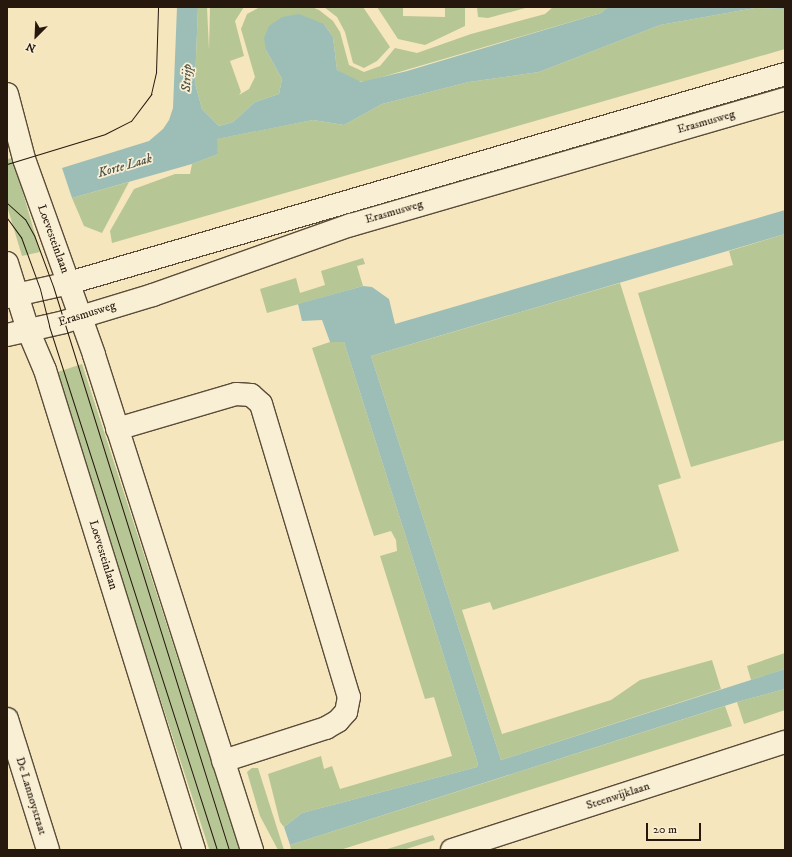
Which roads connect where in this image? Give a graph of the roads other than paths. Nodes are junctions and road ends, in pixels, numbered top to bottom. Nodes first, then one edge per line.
1 (785, 74) edge
2 (7, 94) edge
3 (785, 99) edge
4 (7, 263) edge
5 (69, 283) junction
6 (12, 296) edge
7 (80, 317) junction
8 (28, 330) junction
9 (7, 335) edge
10 (118, 429) junction
11 (7, 719) edge
12 (785, 742) edge
13 (223, 761) junction
14 (459, 849) edge
15 (48, 850) edge
16 (194, 850) edge
17 (252, 850) edge

1 - 5 main road, Erasmusweg
2 - 5 main road, Loevesteinlaan
3 - 7 main road, Erasmusweg
4 - 6 main road, Loevesteinlaan
5 - 6 main road, Erasmusweg
5 - 7 main road, Loevesteinlaan
6 - 8 main road, Loevesteinlaan
7 - 8 main road, Erasmusweg
7 - 10 main road, Loevesteinlaan
8 - 9 main road, Erasmusweg
8 - 16 main road, Loevesteinlaan
10 - 13 main road, Loevesteinlaan
10 - 13 main road
11 - 15 main road, De Lannoystraat
12 - 14 main road, Steenwijklaan
13 - 17 main road, Loevesteinlaan

